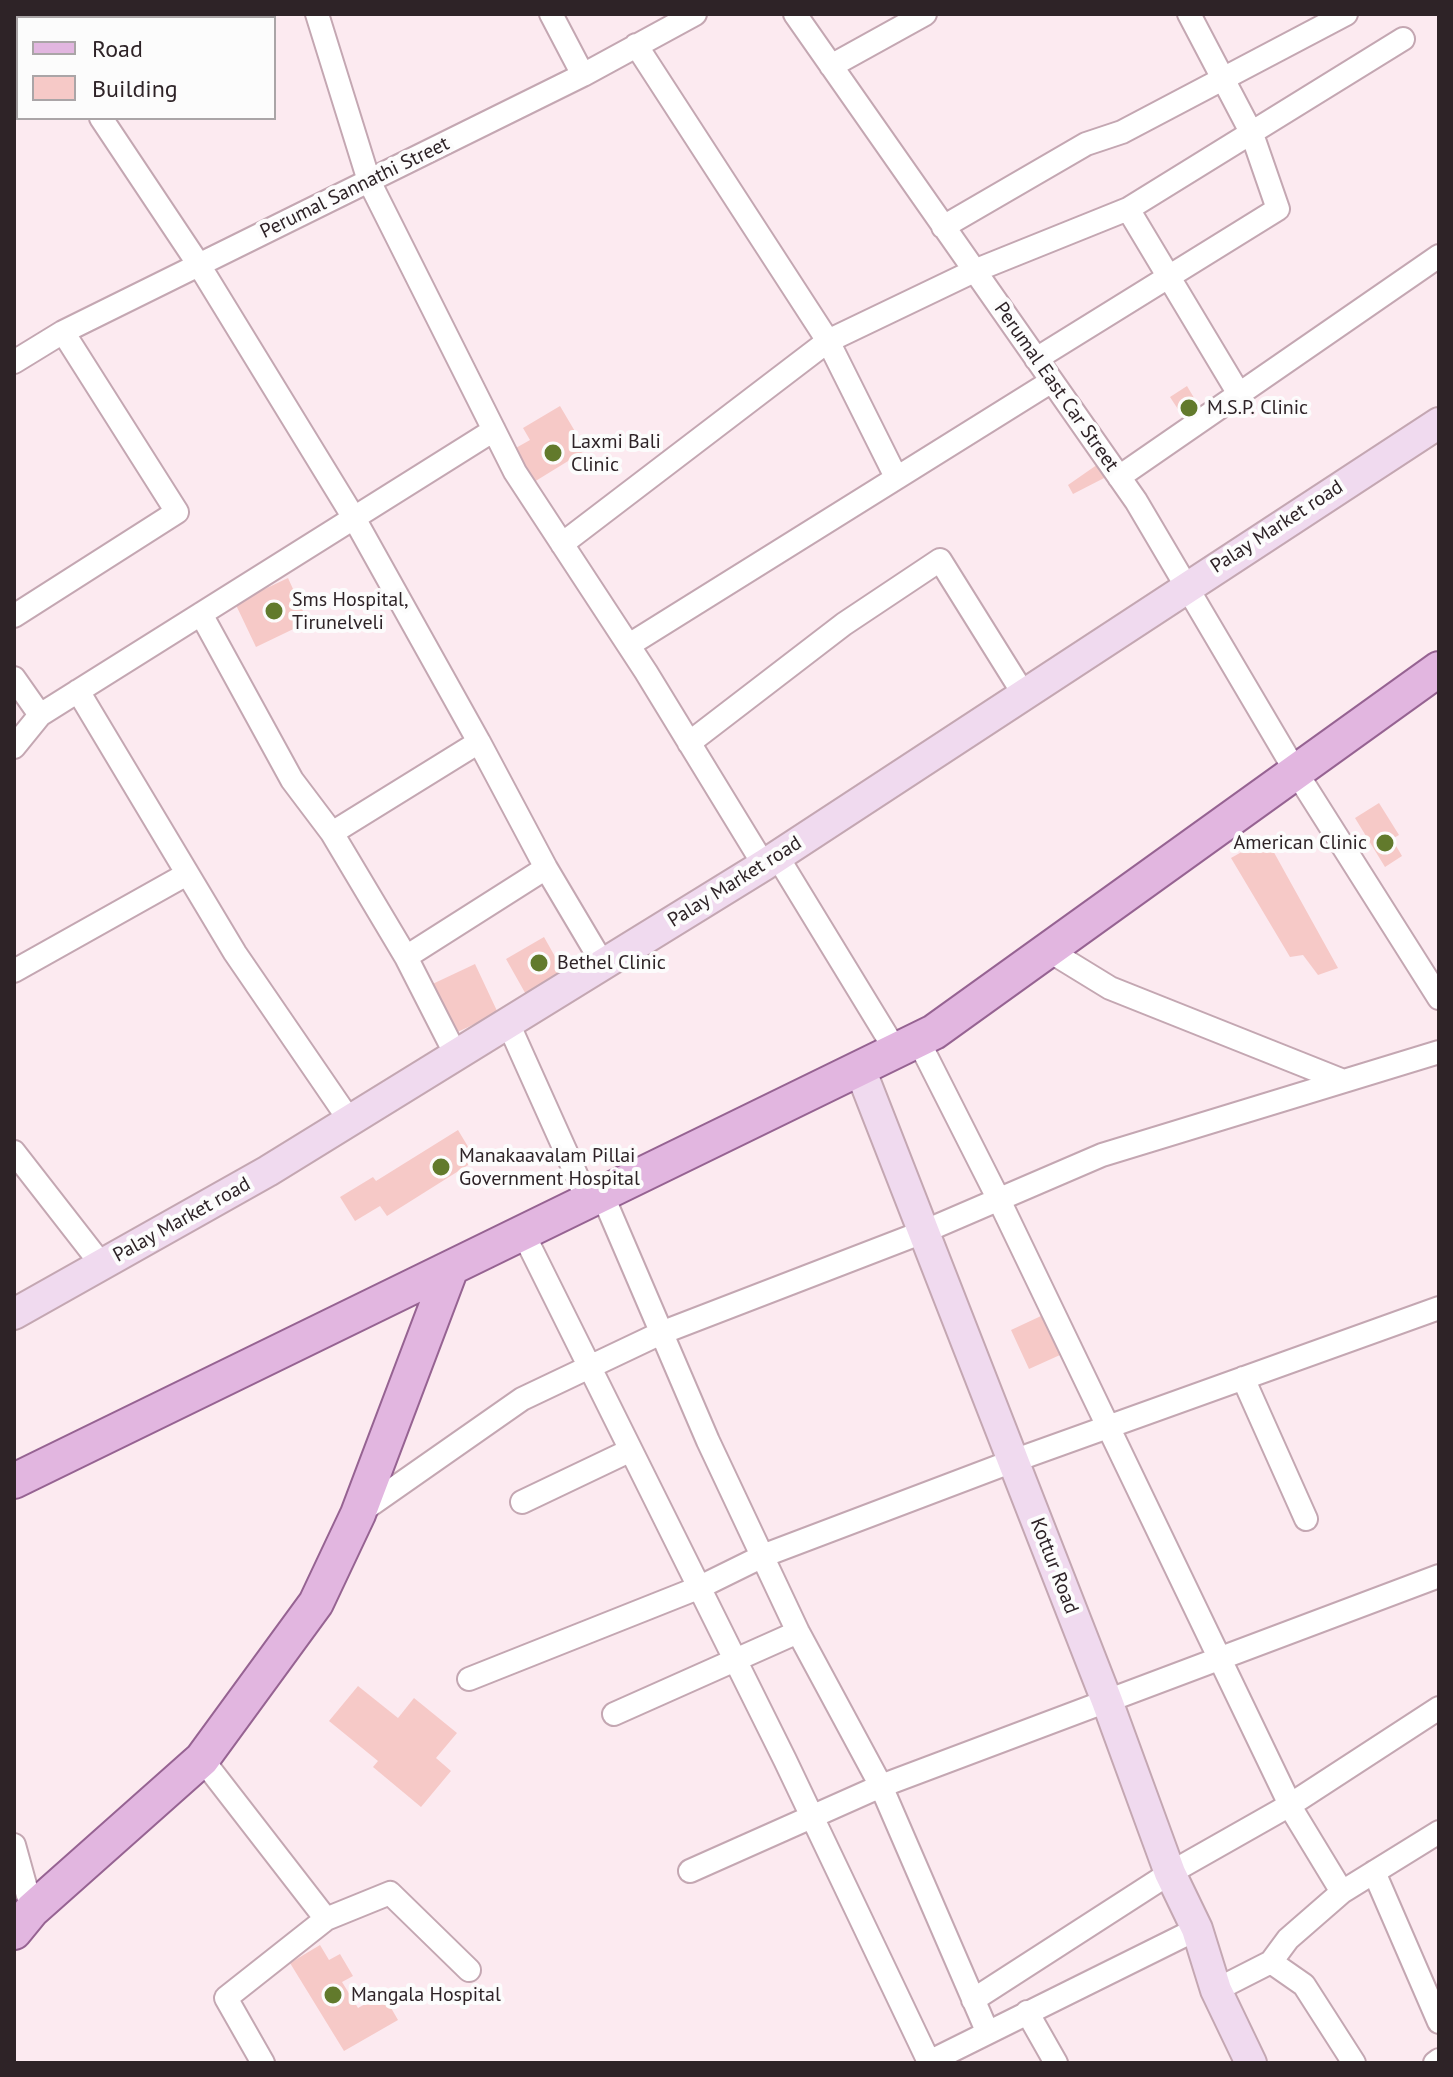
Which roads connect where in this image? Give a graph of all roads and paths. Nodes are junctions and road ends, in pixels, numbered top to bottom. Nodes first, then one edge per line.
1 (317, 14) edge
2 (551, 14) edge
3 (695, 14) edge
4 (795, 14) edge
5 (925, 14) edge
6 (1189, 14) edge
7 (1346, 14) edge
8 (1403, 39) dead end
9 (636, 45) junction
10 (831, 66) junction
11 (583, 75) junction
12 (1224, 78) junction
13 (102, 120) edge
14 (1252, 134) junction
15 (369, 181) junction
16 (1128, 209) junction
17 (943, 227) junction
18 (1439, 256) edge
19 (199, 265) junction
20 (974, 271) junction
21 (1168, 277) junction
22 (63, 332) junction
23 (828, 341) junction
24 (1036, 359) junction
25 (14, 362) edge
26 (1052, 381) junction
27 (1239, 394) junction
28 (494, 430) junction
29 (1435, 435) edge
30 (896, 477) junction
31 (1119, 477) junction
32 (354, 518) junction
33 (562, 544) junction
34 (1188, 584) junction
35 (201, 614) junction
36 (14, 616) edge
37 (629, 645) junction
38 (1439, 669) edge
39 (14, 678) edge
40 (78, 691) junction
41 (1023, 693) junction
42 (40, 715) junction
43 (479, 742) junction
44 (689, 743) junction
45 (14, 747) edge
46 (1296, 772) junction
47 (332, 833) junction
48 (770, 861) junction
49 (546, 868) junction
50 (187, 874) junction
51 (1048, 950) junction
52 (406, 957) junction
53 (603, 964) junction
54 (14, 971) edge
55 (1439, 998) edge
56 (508, 1023) junction
57 (907, 1046) junction
58 (1439, 1052) edge
59 (456, 1055) junction
60 (860, 1069) junction
61 (1341, 1080) junction
62 (350, 1121) junction
63 (14, 1152) edge
64 (595, 1198) junction
65 (999, 1200) junction
66 (923, 1232) junction
67 (523, 1233) junction
68 (102, 1265) junction
69 (451, 1268) junction
70 (1439, 1308) edge
71 (14, 1314) edge
72 (661, 1333) junction
73 (587, 1369) junction
74 (1243, 1378) junction
75 (1107, 1427) junction
76 (629, 1451) junction
77 (1013, 1461) junction
78 (14, 1481) edge
79 (522, 1502) dead end
80 (358, 1514) junction
81 (1306, 1519) dead end
82 (765, 1555) junction
83 (1439, 1576) edge
84 (698, 1588) junction
85 (798, 1632) junction
86 (734, 1659) junction
87 (1220, 1659) junction
88 (469, 1679) dead end
89 (1107, 1701) junction
90 (1439, 1708) edge
91 (614, 1714) dead end
92 (202, 1759) junction
93 (881, 1786) junction
94 (1290, 1805) junction
95 (811, 1815) junction
96 (1439, 1832) edge
97 (15, 1854) edge
98 (690, 1871) dead end
99 (1374, 1872) junction
100 (1170, 1873) junction
101 (1342, 1892) junction
102 (326, 1919) junction
103 (23, 1921) edge
104 (1197, 1929) junction
105 (1271, 1962) junction
106 (469, 1970) dead end
107 (1216, 1990) junction
108 (973, 2000) junction
109 (1027, 2012) junction
110 (1439, 2022) edge
111 (987, 2031) junction
112 (263, 2063) edge
113 (928, 2063) edge
114 (1056, 2063) edge
115 (1251, 2063) edge
116 (1354, 2063) edge

1 - 15 street
2 - 11 street
3 - 9 street, Perumal Sannathi Street
4 - 10 street, Perumal East Car Street
5 - 10 street
6 - 12 street
7 - 12 street
8 - 14 street
9 - 11 street, Perumal Sannathi Street
9 - 23 street
10 - 17 street, Perumal East Car Street
11 - 15 street, Perumal Sannathi Street
12 - 14 street
12 - 17 street
13 - 19 street
14 - 16 street
14 - 21 street
15 - 19 street, Perumal Sannathi Street
15 - 28 street
16 - 20 street
16 - 21 street
17 - 20 street, Perumal East Car Street
18 - 27 street
19 - 22 street, Perumal Sannathi Street
19 - 32 street
20 - 23 street
20 - 24 street, Perumal East Car Street
21 - 24 street
21 - 27 street
22 - 25 street, Perumal Sannathi Street
22 - 36 street
23 - 30 street
23 - 33 street
24 - 26 street, Perumal East Car Street
26 - 30 street
26 - 31 street, Perumal East Car Street
27 - 31 street
28 - 32 street
28 - 33 street
29 - 34 street, Palay Market road
30 - 37 street
31 - 34 street, Perumal East Car Street
32 - 35 street
32 - 43 street
33 - 37 street
34 - 41 street, Palay Market road
34 - 46 street, Perumal East Car Street
35 - 40 street
35 - 47 street
37 - 44 street
38 - 46 main road
39 - 42 street
40 - 42 street
40 - 50 street
41 - 44 street
41 - 48 street, Palay Market road
42 - 45 street
43 - 47 street
43 - 49 street
44 - 48 street
46 - 51 main road
46 - 55 street, Perumal East Car Street
47 - 52 street
48 - 53 street, Palay Market road
48 - 57 street
49 - 52 street
49 - 53 street
50 - 54 street
50 - 62 street
51 - 57 main road
51 - 61 street
52 - 59 street
53 - 56 street, Palay Market road
56 - 59 street, Palay Market road
56 - 64 street
57 - 60 main road
57 - 65 street
58 - 61 street
59 - 62 street, Palay Market road
60 - 64 main road
60 - 66 street, Kottur Road
61 - 65 street
62 - 68 street, Palay Market road
63 - 68 street
64 - 67 main road
64 - 72 street
65 - 66 street
65 - 75 street
66 - 72 street
66 - 77 street, Kottur Road
67 - 69 main road
67 - 73 street
68 - 71 street, Palay Market road
69 - 78 main road
69 - 80 main road
70 - 74 street
72 - 73 street
72 - 82 street
73 - 76 street
73 - 80 street
74 - 75 street
74 - 81 street
75 - 77 street
75 - 87 street
76 - 79 street
76 - 84 street
77 - 82 street
77 - 89 street, Kottur Road
80 - 92 main road
82 - 84 street
82 - 85 street
83 - 87 street
84 - 86 street
84 - 88 street
85 - 86 street
85 - 93 street
86 - 91 street
86 - 95 street
87 - 89 street
87 - 94 street
89 - 93 street
89 - 100 street, Kottur Road
90 - 94 street
92 - 102 street
92 - 103 main road
93 - 95 street
93 - 108 street
94 - 100 street
94 - 101 street
95 - 98 street
95 - 113 street
96 - 99 street
97 - 103 street
99 - 101 street
99 - 110 street
100 - 104 street, Kottur Road
100 - 108 street
101 - 105 street
102 - 106 street
102 - 112 street
104 - 107 street, Kottur Road
104 - 109 street
105 - 107 street
105 - 116 street
107 - 115 street, Kottur Road
108 - 111 street
109 - 111 street
109 - 114 street
111 - 113 street

